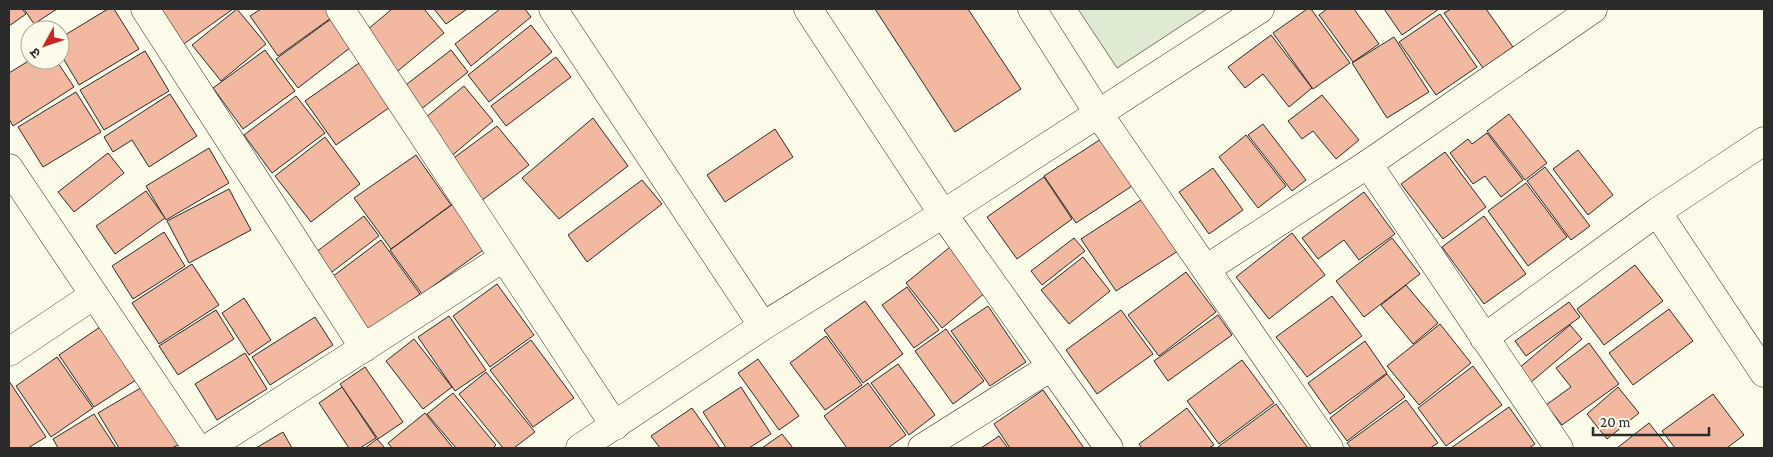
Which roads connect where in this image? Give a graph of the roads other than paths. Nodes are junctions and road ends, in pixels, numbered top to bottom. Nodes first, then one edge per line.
1 (145, 9) edge
2 (553, 9) edge
3 (808, 9) edge
4 (1032, 9) edge
5 (1260, 9) edge
6 (1593, 9) edge
7 (343, 10) edge
8 (1098, 113) junction
9 (1764, 142) edge
10 (1368, 164) junction
11 (9, 168) edge
12 (1657, 212) junction
13 (943, 214) junction
14 (503, 258) junction
15 (1206, 269) junction
16 (94, 295) junction
17 (763, 326) junction
18 (1484, 338) junction
19 (364, 348) junction
20 (9, 352) edge
21 (1051, 367) junction
22 (1764, 373) edge
23 (615, 426) junction
24 (197, 448) edge
25 (208, 448) edge
26 (580, 448) edge
27 (922, 448) edge
28 (1108, 448) edge
29 (1329, 448) edge
30 (1559, 448) edge

1 - 19 street
2 - 17 street
3 - 13 street
4 - 8 street
5 - 8 street
6 - 10 street
7 - 14 street
8 - 13 street
8 - 15 street
9 - 12 street
10 - 15 street
10 - 18 street
11 - 16 street
12 - 18 street
12 - 22 street
13 - 17 street
13 - 21 street
14 - 19 street
14 - 23 street
15 - 29 street
16 - 20 street
16 - 24 street
17 - 23 street
18 - 30 street
19 - 25 street
21 - 27 street
21 - 28 street
23 - 26 street

